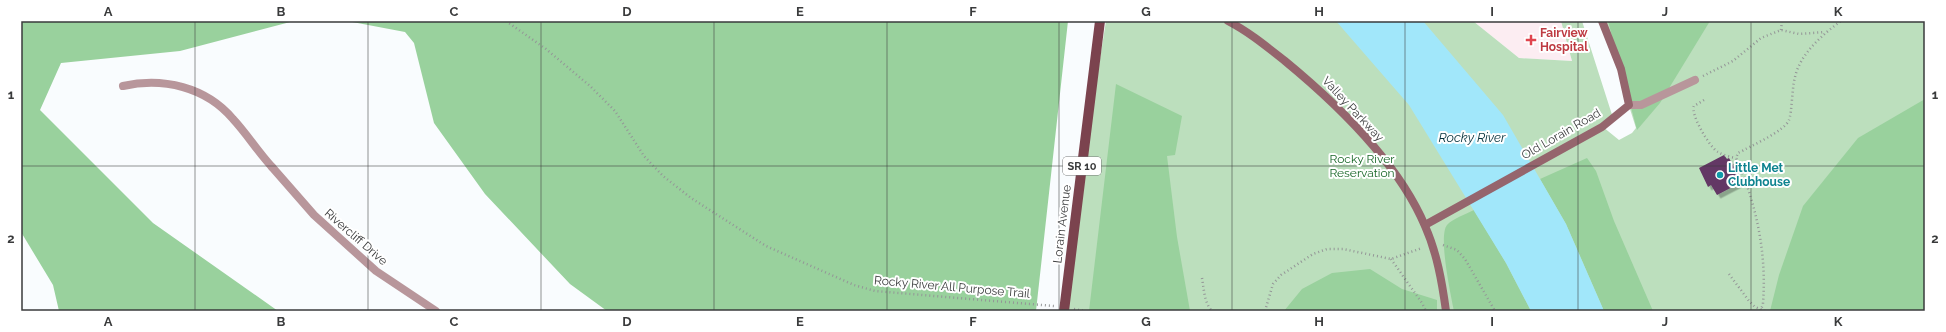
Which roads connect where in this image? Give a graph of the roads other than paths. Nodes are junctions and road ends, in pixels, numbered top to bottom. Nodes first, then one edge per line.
1 (1100, 21) edge
2 (1228, 21) edge
3 (1602, 21) edge
4 (1695, 80) road end
5 (123, 86) dead end
6 (1630, 105) junction
7 (1425, 225) junction
8 (1064, 309) edge
9 (436, 311) edge
10 (1446, 311) edge

1 - 8 main road, Lorain Avenue / SR 10, bridge
2 - 7 street, Valley Parkway
3 - 6 street
4 - 6 street
5 - 9 street, Rivercliff Drive
6 - 7 street, Old Lorain Road
7 - 10 street, Valley Parkway

